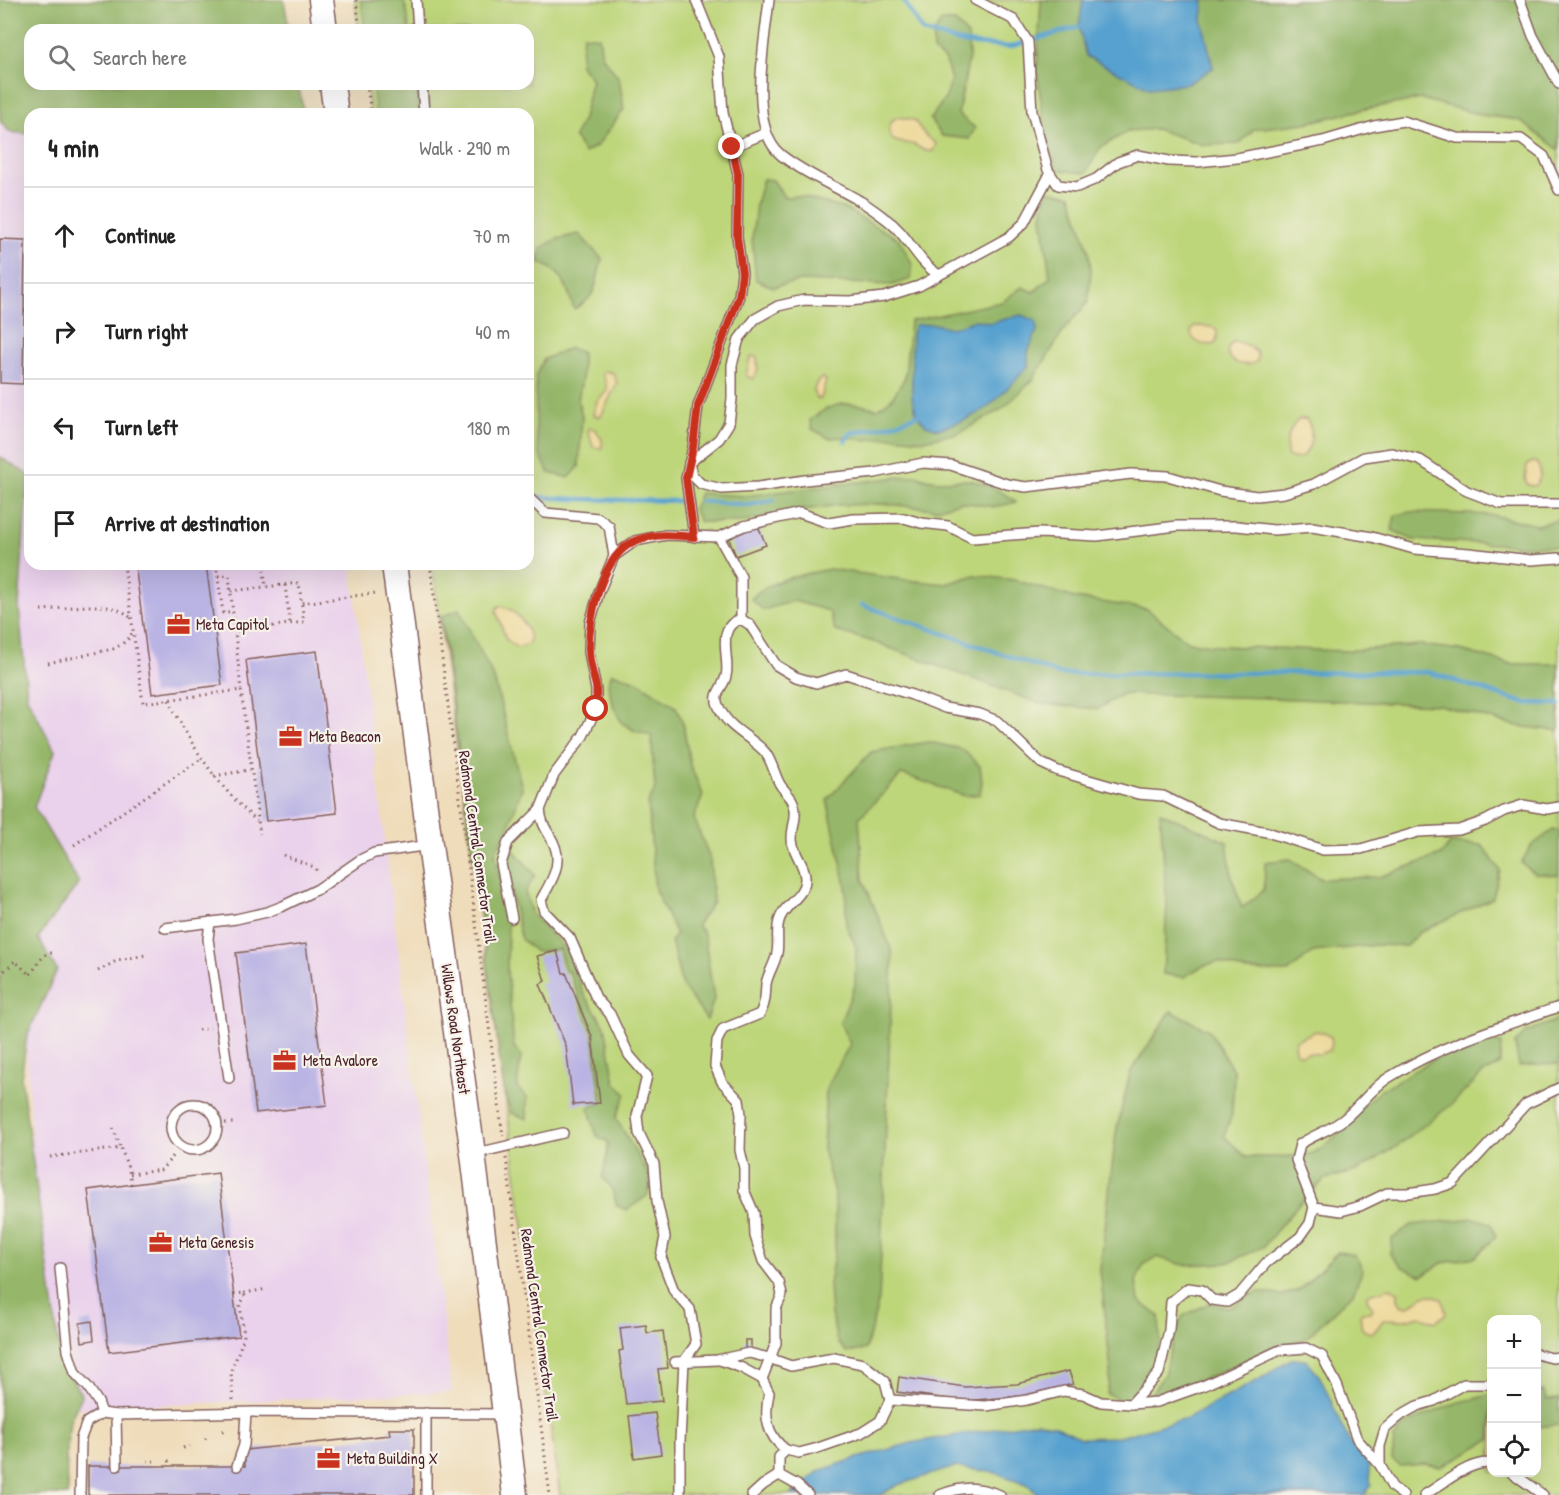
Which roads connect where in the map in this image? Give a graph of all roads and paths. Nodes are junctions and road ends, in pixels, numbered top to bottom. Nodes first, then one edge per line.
1 (321, 0) edge
2 (356, 0) edge
3 (416, 0) edge
4 (696, 0) edge
5 (769, 0) edge
6 (975, 0) edge
7 (1520, 0) edge
8 (324, 24) edge
9 (359, 24) edge
10 (418, 24) edge
11 (1559, 84) edge
12 (333, 90) edge
13 (368, 90) edge
14 (422, 90) edge
15 (335, 108) edge
16 (370, 108) edge
17 (424, 108) edge
18 (766, 133) junction
19 (732, 147) junction
20 (1050, 174) junction
21 (1559, 190) edge
22 (939, 275) junction
23 (689, 464) junction
24 (534, 503) edge
25 (1559, 504) edge
26 (694, 537) junction
27 (719, 537) junction
28 (614, 556) junction
29 (1559, 558) edge
30 (125, 570) edge
31 (217, 570) edge
32 (264, 570) edge
33 (395, 570) edge
34 (430, 570) edge
35 (218, 576) junction
36 (285, 584) junction
37 (266, 587) junction
38 (231, 591) junction
39 (376, 593) dead end
40 (302, 603) junction
41 (41, 610) dead end
42 (233, 611) junction
43 (131, 618) junction
44 (741, 619) junction
45 (290, 624) junction
46 (133, 631) junction
47 (236, 631) junction
48 (48, 663) dead end
49 (241, 690) junction
50 (169, 700) junction
51 (201, 759) junction
52 (251, 770) junction
53 (214, 776) junction
54 (1559, 807) edge
55 (540, 810) junction
56 (258, 822) junction
57 (260, 834) dead end
58 (430, 844) junction
59 (74, 845) dead end
60 (283, 855) dead end
61 (319, 873) dead end
62 (512, 918) dead end
63 (210, 922) junction
64 (165, 928) dead end
65 (54, 952) dead end
66 (146, 955) dead end
67 (98, 971) dead end
68 (0, 975) edge
69 (1559, 1007) edge
70 (210, 1028) dead end
71 (198, 1030) dead end
72 (229, 1078) dead end
73 (1559, 1088) edge
74 (225, 1123) dead end
75 (233, 1123) dead end
76 (113, 1128) dead end
77 (502, 1133) dead end
78 (563, 1133) dead end
79 (121, 1148) junction
80 (197, 1150) joint
81 (175, 1154) dead end
82 (473, 1154) junction
83 (50, 1157) dead end
84 (506, 1159) dead end
85 (130, 1174) junction
86 (131, 1184) dead end
87 (1314, 1207) junction
88 (60, 1268) dead end
89 (267, 1289) dead end
90 (244, 1293) junction
91 (234, 1294) dead end
92 (1541, 1355) edge
93 (1559, 1357) edge
94 (769, 1358) junction
95 (717, 1360) junction
96 (680, 1362) junction
97 (762, 1379) junction
98 (1487, 1384) edge
99 (233, 1400) dead end
100 (890, 1400) junction
101 (1131, 1404) junction
102 (102, 1413) junction
103 (246, 1413) junction
104 (426, 1413) junction
105 (505, 1413) junction
106 (116, 1415) junction
107 (208, 1435) dead end
108 (205, 1439) dead end
109 (189, 1446) dead end
110 (183, 1448) dead end
111 (786, 1450) junction
112 (147, 1461) dead end
113 (154, 1461) dead end
114 (168, 1461) dead end
115 (174, 1461) dead end
116 (1487, 1463) edge
117 (1380, 1465) junction
118 (117, 1466) dead end
119 (237, 1466) dead end
120 (779, 1475) junction
121 (1517, 1477) edge
122 (80, 1495) edge
123 (426, 1495) edge
124 (515, 1495) edge
125 (550, 1495) edge
126 (680, 1495) edge
127 (752, 1495) edge
128 (808, 1495) edge
129 (940, 1495) edge
130 (1000, 1495) edge
131 (1403, 1495) edge
132 (1424, 1495) edge
133 (1543, 1495) edge

1 - 8 main road
2 - 9 path
3 - 10 lane
4 - 19 lane
5 - 18 lane
6 - 20 lane
7 - 11 lane
12 - 15 main road
13 - 16 path
14 - 17 lane
18 - 19 lane
18 - 22 lane
19 - 23 lane
20 - 21 lane
20 - 22 lane
22 - 23 lane
23 - 25 lane
23 - 26 lane
24 - 28 lane
26 - 27 lane
26 - 28 lane
27 - 29 lane
27 - 44 lane
28 - 55 lane
30 - 43 path
31 - 35 path
32 - 37 path
33 - 58 main road, Willows Road Northeast
34 - 77 path, Redmond Central Connector Trail
35 - 38 path
35 - 42 path
36 - 37 path
36 - 40 path
36 - 45 path
37 - 38 path
38 - 42 path
39 - 40 path
40 - 45 path
41 - 43 path
42 - 47 path
43 - 46 path
44 - 54 lane
44 - 94 lane
45 - 47 path
46 - 48 path
46 - 50 path
47 - 49 path
49 - 50 path
49 - 52 path
50 - 51 path
51 - 53 path
51 - 59 path
52 - 53 path
52 - 56 path
53 - 56 path
55 - 62 lane
55 - 96 lane
56 - 57 path
58 - 63 lane
58 - 82 main road, Willows Road Northeast
60 - 61 path
63 - 64 lane
63 - 72 lane
65 - 68 path
66 - 67 path
69 - 87 lane
70 - 71 path
73 - 87 lane
74 - 75 path
76 - 79 path
78 - 82 lane
79 - 83 path
79 - 85 path
80 - 80 lane
81 - 85 path
82 - 105 main road, Willows Road Northeast
84 - 125 path, Redmond Central Connector Trail
85 - 86 path
87 - 101 lane
88 - 102 lane
89 - 90 path
90 - 91 path
90 - 99 path
92 - 93 lane
94 - 95 lane
94 - 97 lane
94 - 100 lane
95 - 96 lane
95 - 97 lane
96 - 126 lane
97 - 111 lane
98 - 117 lane
100 - 101 lane
100 - 111 lane
101 - 117 lane
102 - 106 lane
102 - 122 lane
103 - 104 lane
103 - 106 lane
103 - 119 lane
104 - 105 lane
104 - 123 lane
105 - 124 main road, Willows Road Northeast
106 - 118 lane
107 - 108 path
109 - 110 path
111 - 120 lane
112 - 113 path
114 - 115 path
116 - 132 lane
117 - 131 lane
120 - 127 lane
120 - 128 lane
121 - 133 lane
129 - 130 lane

